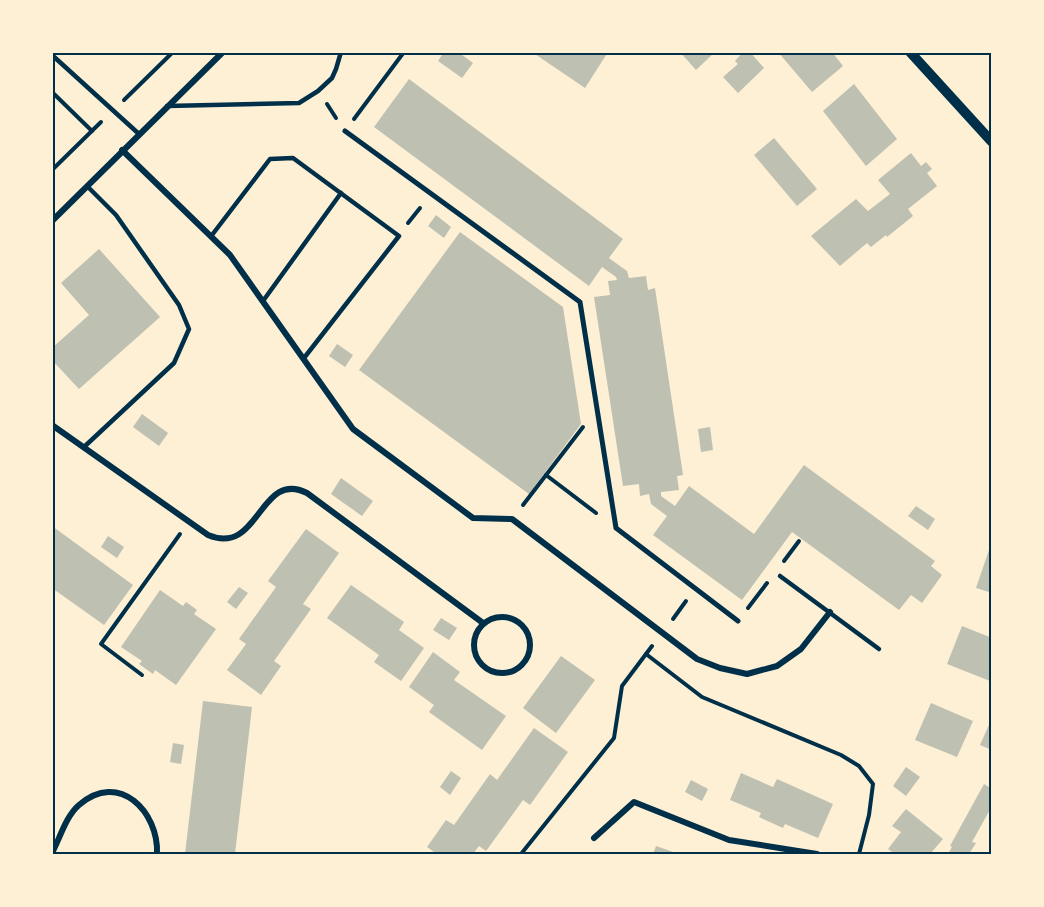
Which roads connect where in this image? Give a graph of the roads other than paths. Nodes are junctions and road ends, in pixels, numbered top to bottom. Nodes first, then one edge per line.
1 (223, 52) edge
2 (341, 52) edge
3 (910, 52) edge
4 (52, 55) edge
5 (167, 106) junction
6 (345, 131) road end
7 (139, 134) junction
8 (992, 142) edge
9 (122, 150) junction
10 (87, 186) junction
11 (341, 193) junction
12 (52, 221) edge
13 (212, 236) junction
14 (263, 301) junction
15 (304, 358) junction
16 (52, 425) edge
17 (84, 447) junction
18 (780, 576) dead end
19 (830, 612) junction
20 (738, 621) dead end
21 (483, 623) junction
22 (879, 649) dead end
23 (594, 838) dead end
24 (52, 853) edge
25 (157, 855) edge
26 (817, 855) edge

1 - 5 street
2 - 5 lane
3 - 8 street
4 - 7 lane
5 - 7 street
6 - 20 street
7 - 9 street
9 - 10 street
9 - 13 street
10 - 12 street
10 - 17 lane
11 - 13 lane
11 - 14 lane
11 - 15 lane
13 - 14 street
14 - 15 street
15 - 19 street
16 - 17 street
17 - 21 street
18 - 19 lane
19 - 22 lane
21 - 21 street
23 - 26 street
24 - 25 street

